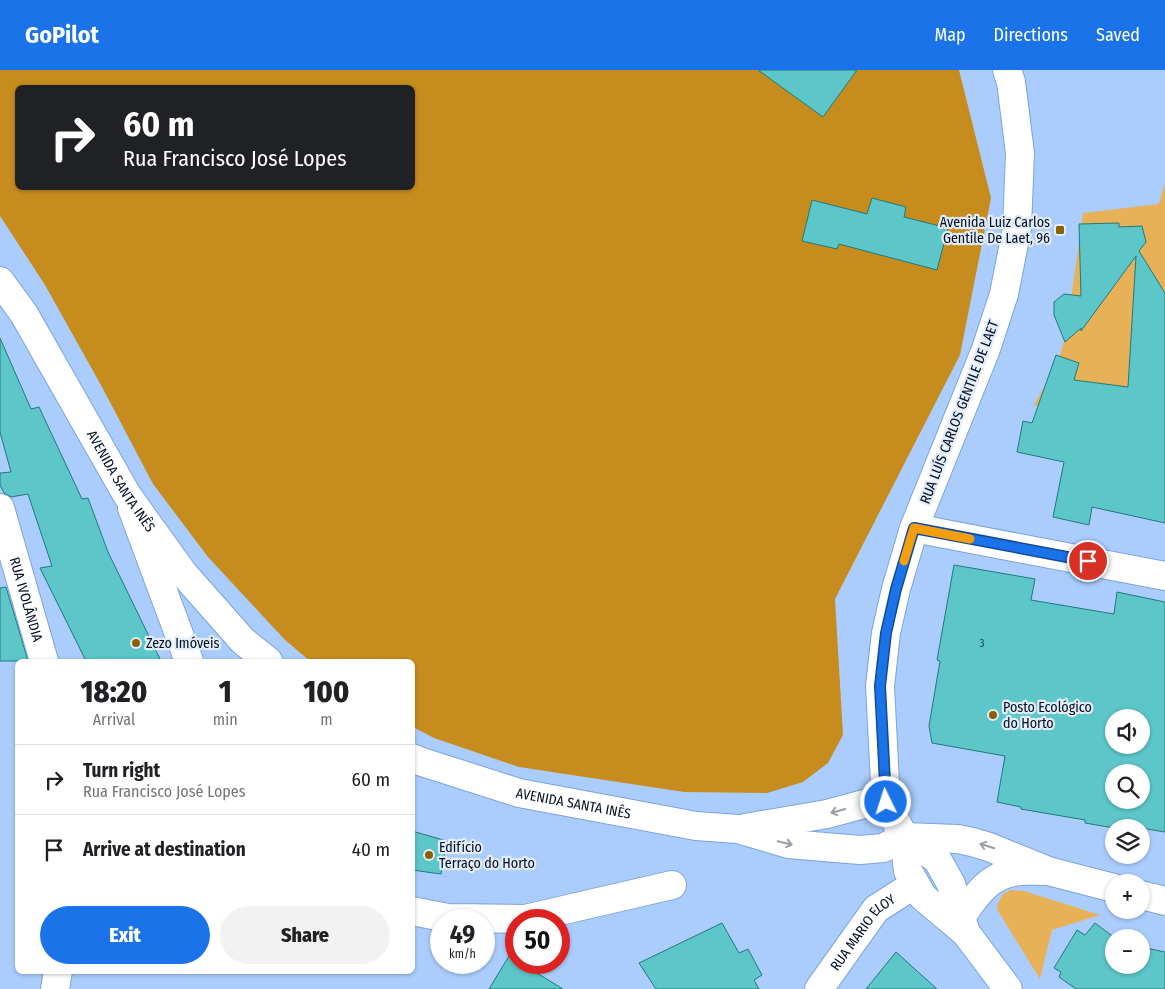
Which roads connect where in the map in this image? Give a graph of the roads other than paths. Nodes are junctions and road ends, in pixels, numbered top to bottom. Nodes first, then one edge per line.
1 (1007, 70) edge
2 (0, 281) edge
3 (127, 495) junction
4 (0, 508) edge
5 (914, 528) junction
6 (1165, 576) edge
7 (43, 659) edge
8 (188, 659) edge
9 (266, 659) edge
10 (415, 759) edge
11 (886, 802) junction
12 (738, 830) junction
13 (904, 837) junction
14 (1048, 871) junction
15 (915, 884) junction
16 (672, 885) dead end
17 (1105, 886) edge
18 (1150, 897) edge
19 (1165, 901) edge
20 (415, 912) edge
21 (964, 925) junction
22 (58, 974) edge
23 (55, 989) edge
24 (819, 989) edge
25 (1008, 989) edge

1 - 5 main road, RUA LUÍS CARLOS GENTILE DE LAET
2 - 3 main road, AVENIDA SANTA INÊS
3 - 8 main road
3 - 9 main road, AVENIDA SANTA INÊS
4 - 7 main road, RUA IVOLÂNDIA
5 - 6 main road
5 - 11 main road, RUA LUÍS CARLOS GENTILE DE LAET
10 - 12 main road, AVENIDA SANTA INÊS
11 -> 12 main road, AVENIDA SANTA INÊS
11 - 13 main road, RUA LUÍS CARLOS GENTILE DE LAET
12 -> 13 main road, AVENIDA SANTA INÊS
14 -> 13 main road
13 - 15 main road
13 - 21 main road
14 - 17 main road
14 - 21 main road
15 - 21 main road
15 - 24 main road, RUA MARIO ELOY
16 - 20 main road
18 - 19 main road
21 - 25 main road
22 - 23 main road

